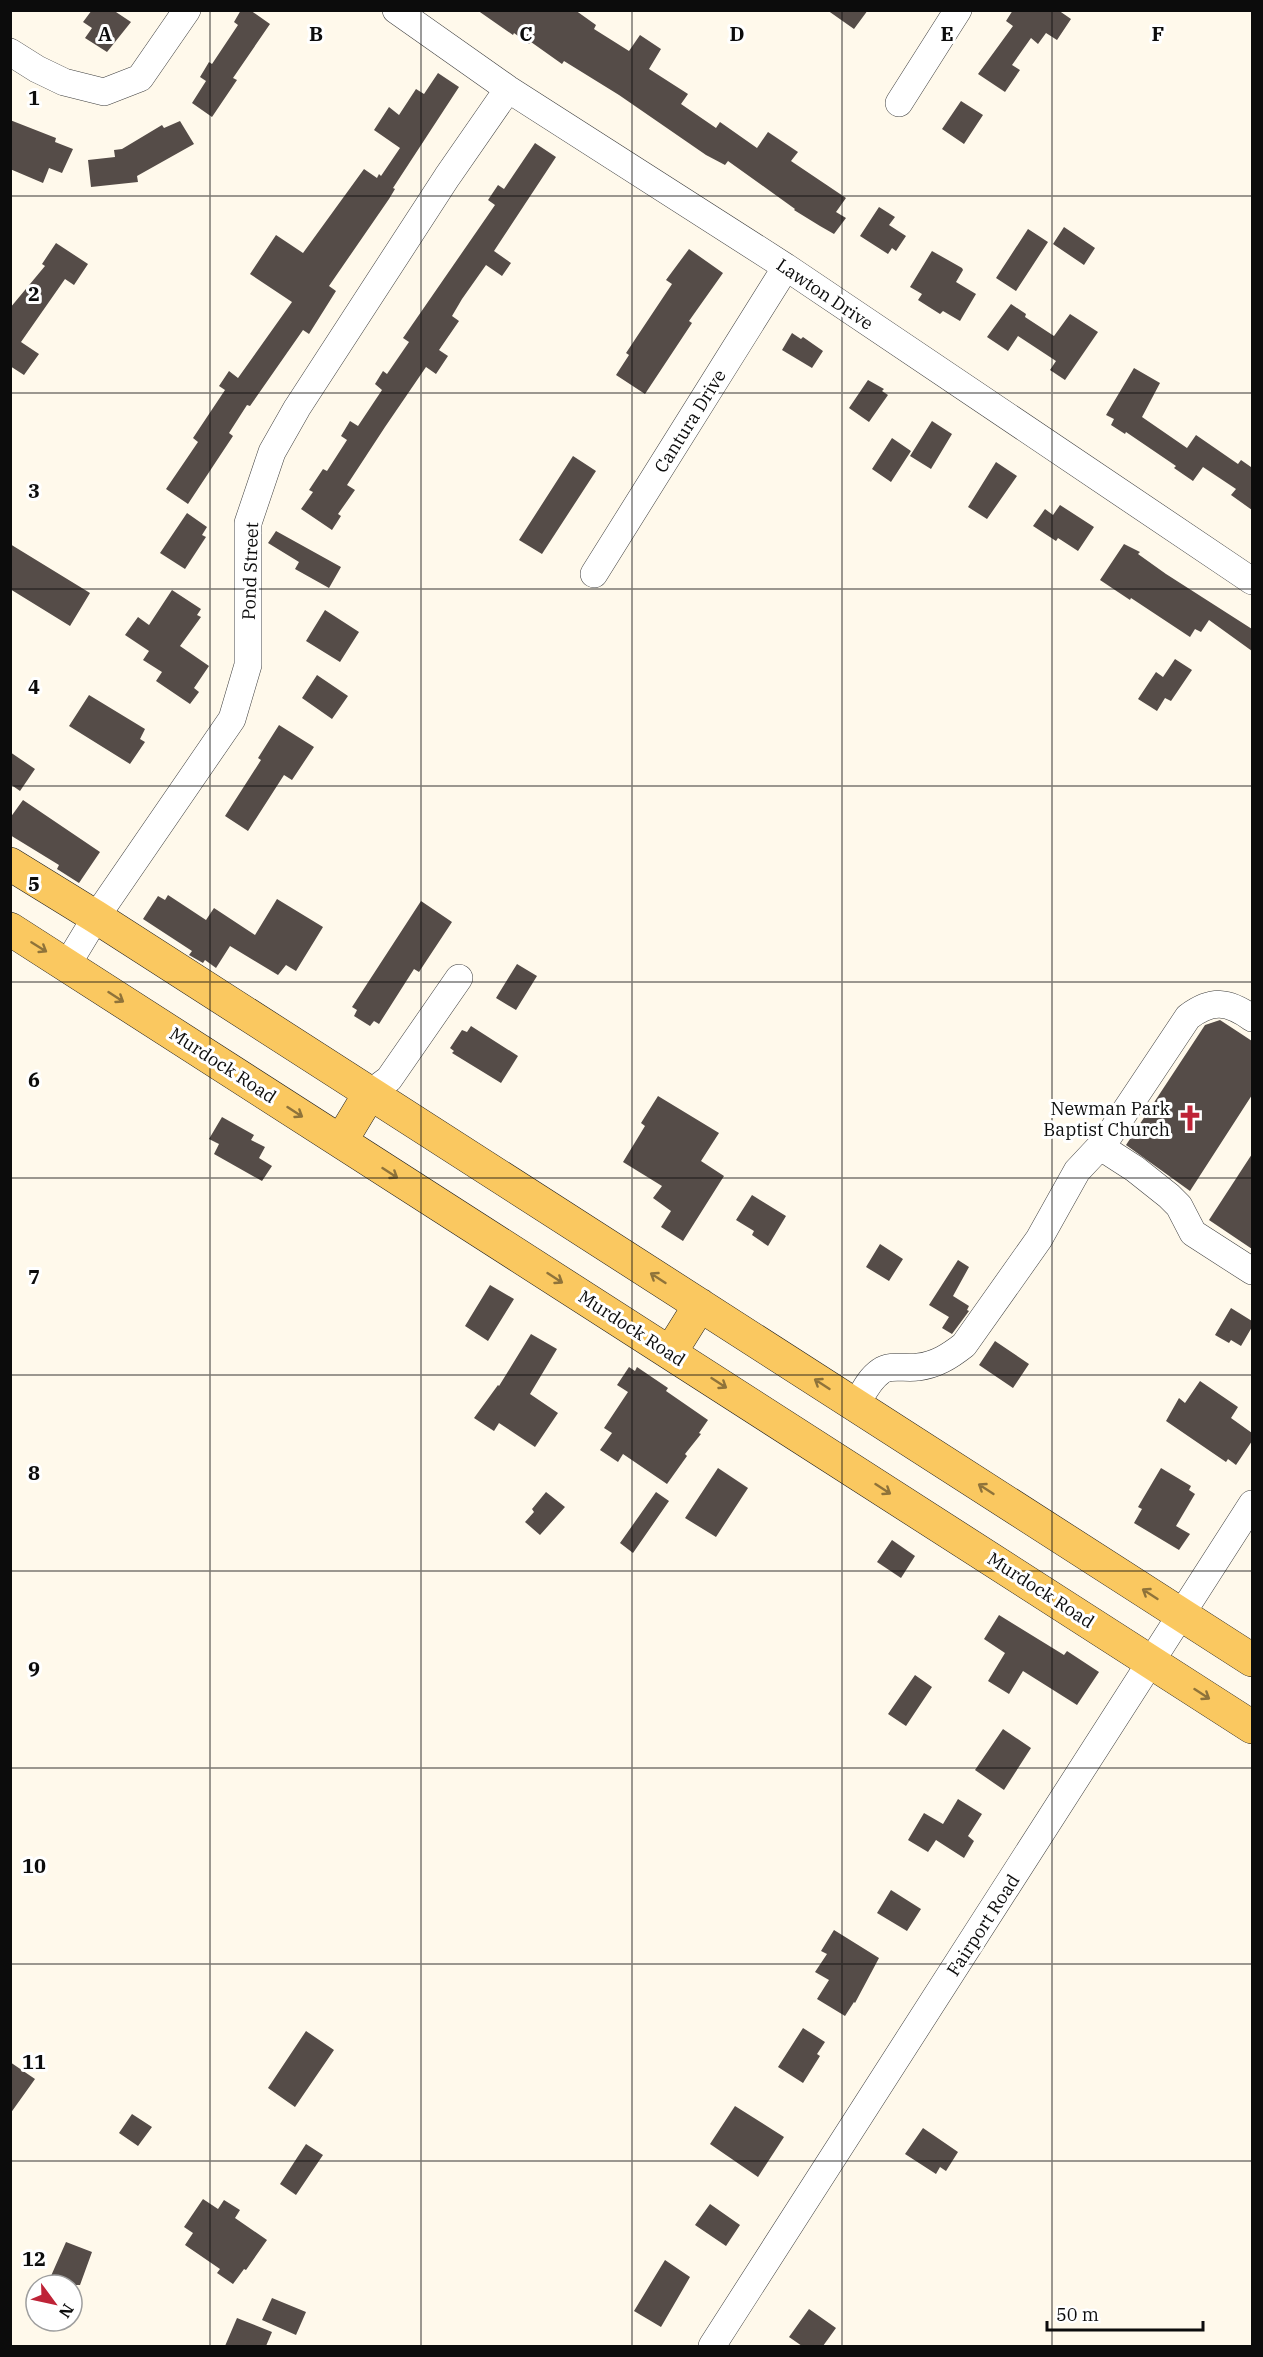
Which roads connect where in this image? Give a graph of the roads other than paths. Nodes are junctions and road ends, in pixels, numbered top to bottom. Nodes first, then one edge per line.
1 (186, 10) edge
2 (396, 10) edge
3 (958, 10) edge
4 (10, 52) edge
5 (508, 90) junction
6 (899, 103) dead end
7 (786, 267) junction
8 (594, 574) dead end
9 (1252, 581) edge
10 (10, 864) edge
11 (96, 917) junction
12 (10, 929) edge
13 (67, 965) junction
14 (459, 978) dead end
15 (1252, 1017) edge
16 (370, 1093) junction
17 (341, 1141) junction
18 (1101, 1147) junction
19 (1252, 1271) edge
20 (700, 1305) junction
21 (670, 1353) junction
22 (856, 1405) junction
23 (1252, 1503) edge
24 (1181, 1614) junction
25 (1252, 1660) edge
26 (1153, 1662) junction
27 (1252, 1727) edge
28 (712, 2346) edge

1 - 4 street
2 - 5 street, Lawton Drive
3 - 6 street
5 - 7 street, Lawton Drive
5 - 11 street, Pond Street
7 - 8 street, Cantura Drive
7 - 9 street, Lawton Drive
10 - 11 main road
11 - 13 street, Pond Street
11 - 16 main road
12 -> 13 main road, Murdock Road
13 -> 17 main road, Murdock Road
14 - 16 street
15 - 18 street
16 - 17 main road
20 -> 16 main road
17 -> 21 main road, Murdock Road
18 - 19 street
18 - 22 street
20 - 21 main road
22 -> 20 main road
21 -> 26 main road, Murdock Road
24 -> 22 main road
23 - 24 street, Fairport Road
24 - 25 main road
24 - 26 street, Fairport Road
26 -> 27 main road, Murdock Road
26 - 28 street, Fairport Road

